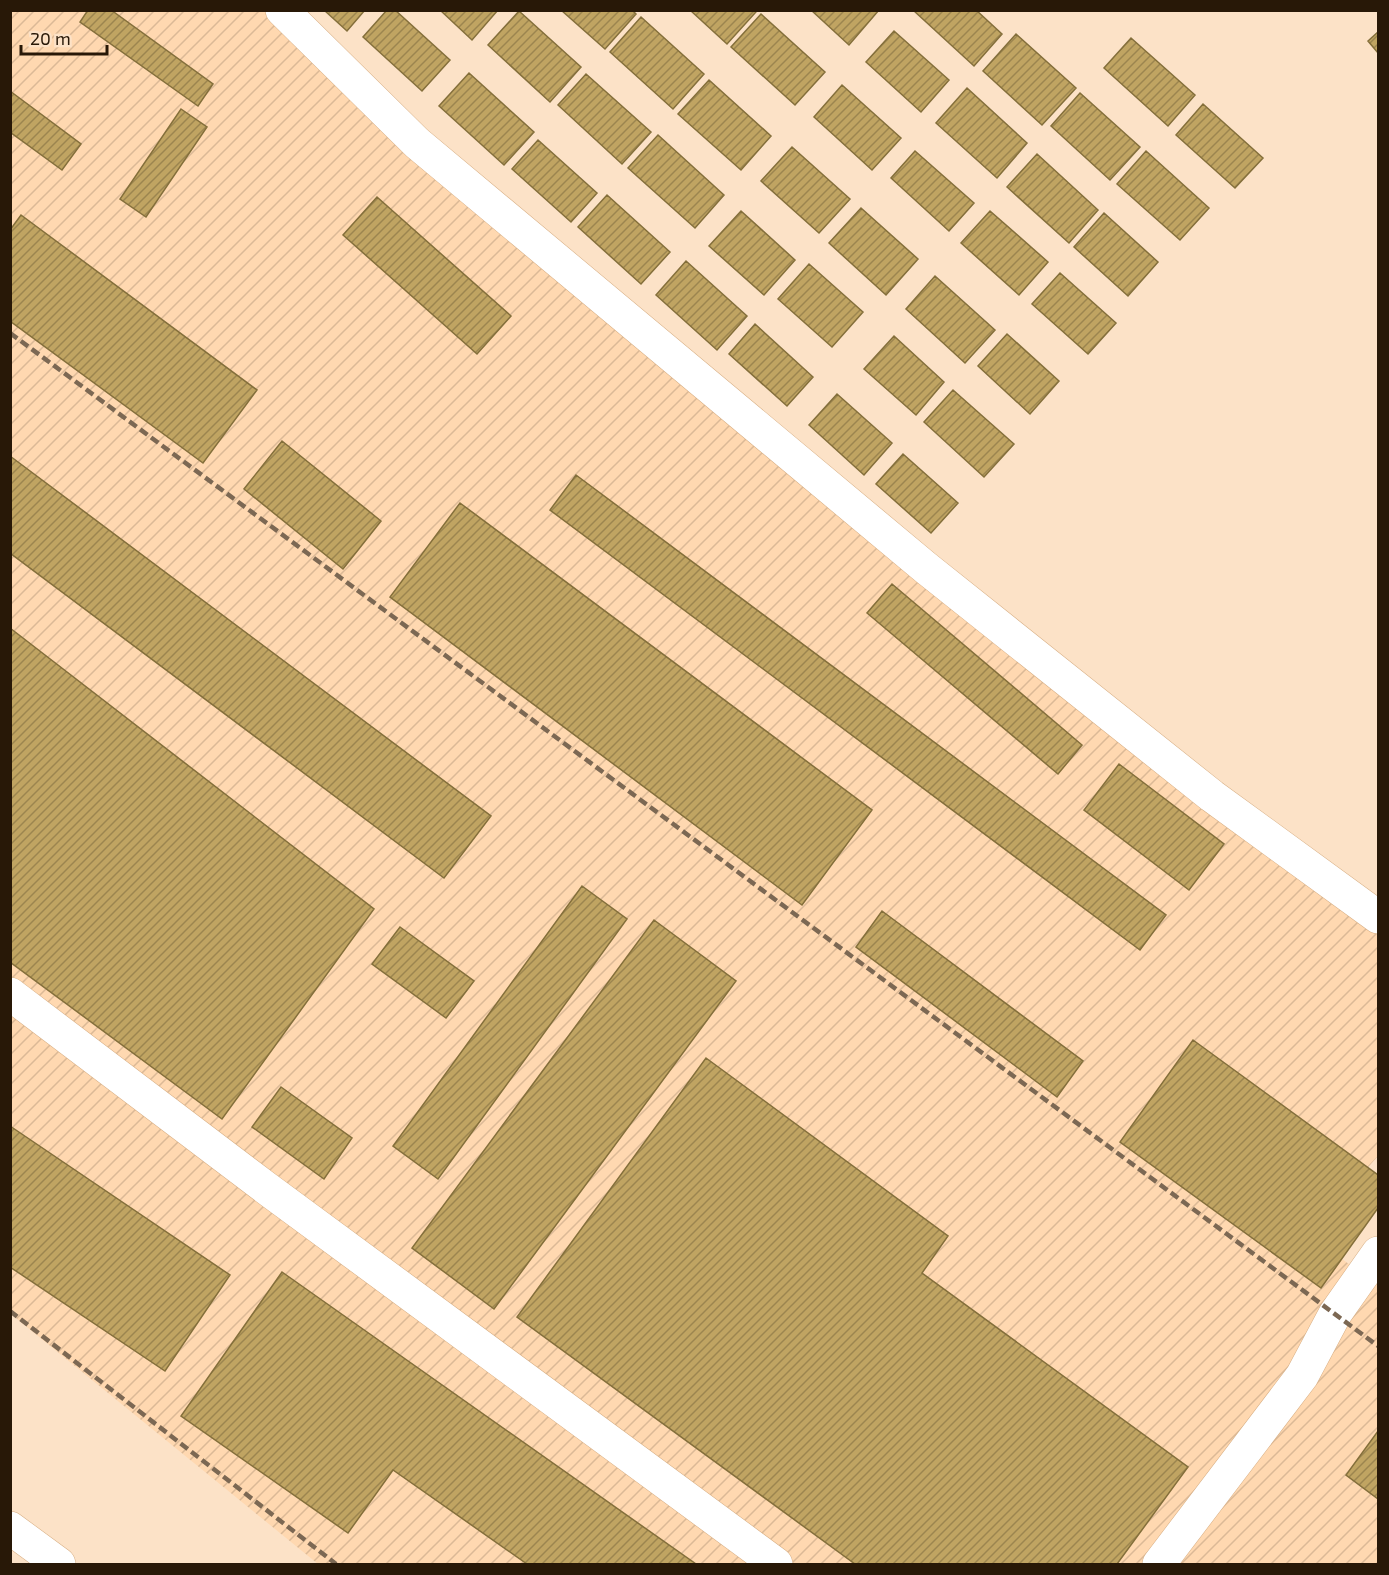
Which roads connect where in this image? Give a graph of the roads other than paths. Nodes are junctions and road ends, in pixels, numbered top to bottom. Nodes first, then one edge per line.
1 (282, 10) edge
2 (1378, 917) edge
3 (10, 994) edge
4 (1378, 1253) edge
5 (10, 1528) edge
6 (59, 1564) edge
7 (776, 1564) edge
8 (1159, 1564) edge

1 - 2 street
3 - 7 street
4 - 8 street
5 - 6 street

